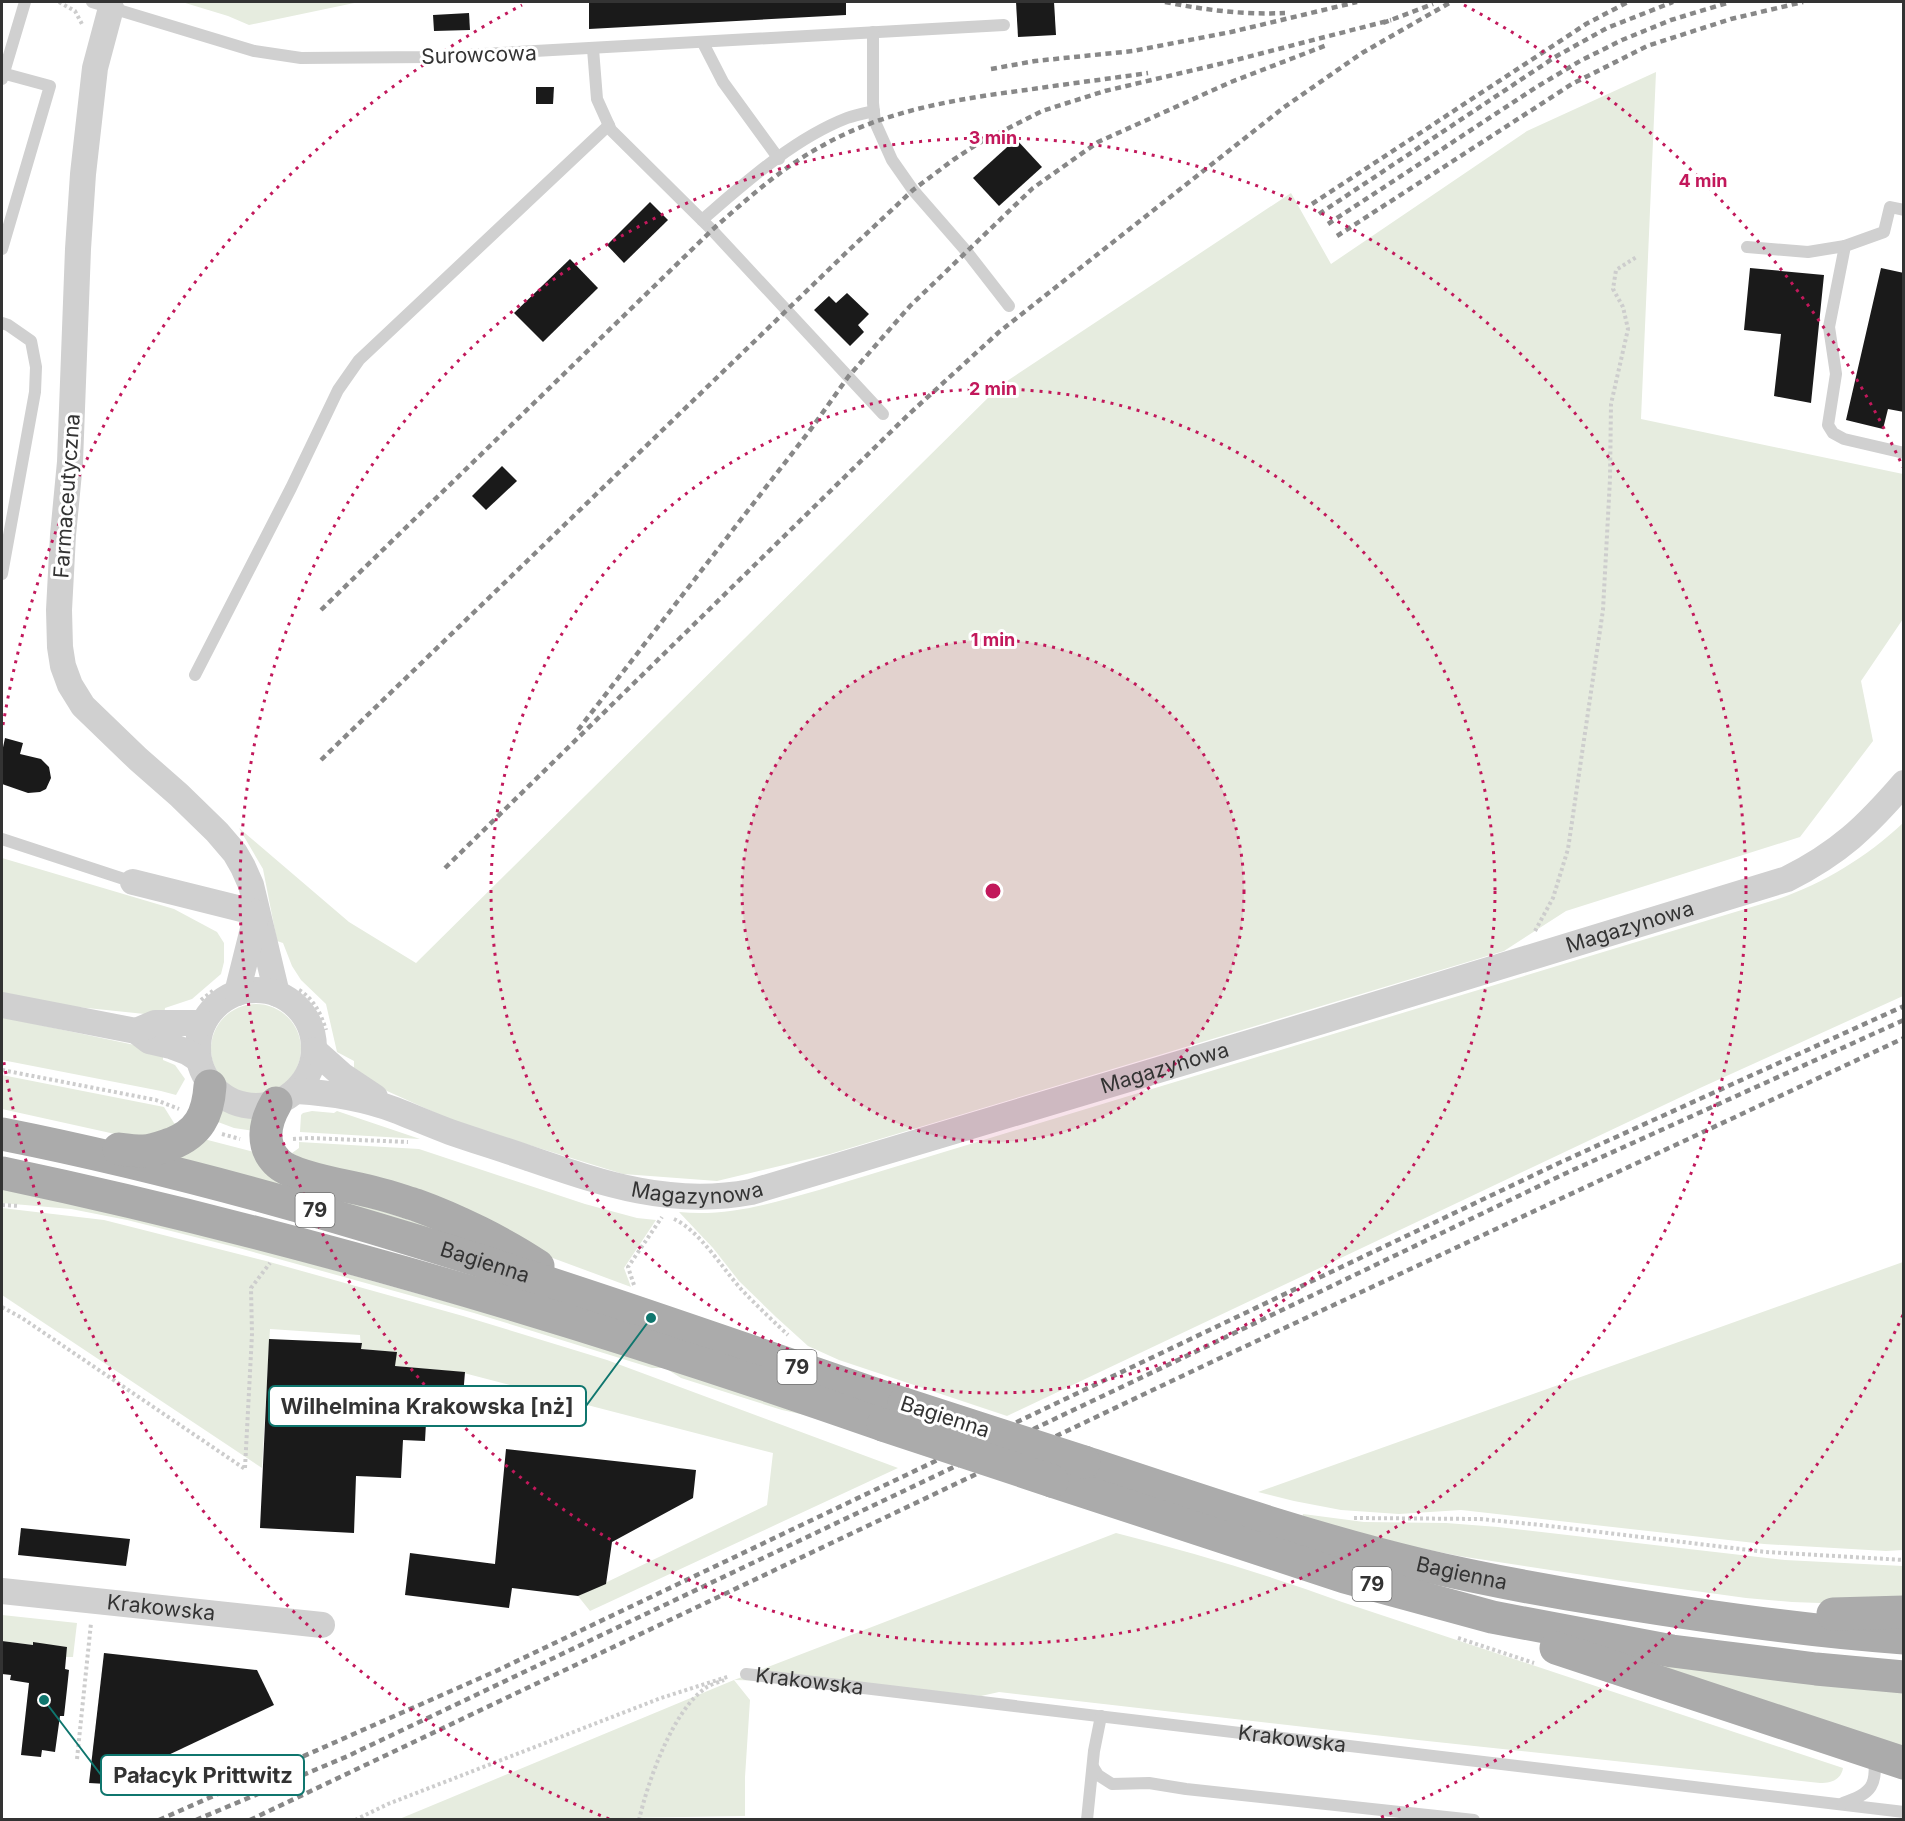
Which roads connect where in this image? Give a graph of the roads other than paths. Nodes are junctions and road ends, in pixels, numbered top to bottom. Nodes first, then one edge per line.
1 (25, 2) edge
2 (101, 5) edge
3 (1004, 26) dead end
4 (873, 32) junction
5 (703, 43) junction
6 (593, 50) junction
7 (2, 75) edge
8 (874, 111) junction
9 (609, 125) junction
10 (778, 159) junction
11 (1904, 210) edge
12 (702, 220) junction
13 (1845, 246) junction
14 (1747, 247) dead end
15 (2, 249) edge
16 (1009, 306) dead end
17 (2, 323) edge
18 (883, 414) dead end
19 (1904, 453) edge
20 (2, 574) edge
21 (195, 675) dead end
22 (1903, 783) edge
23 (2, 839) edge
24 (133, 882) joint
25 (257, 913) junction
26 (229, 989) junction
27 (284, 989) junction
28 (2, 1005) edge
29 (203, 1023) junction
30 (136, 1031) junction
31 (321, 1043) junction
32 (204, 1072) junction
33 (286, 1097) junction
34 (393, 1109) junction
35 (2, 1134) edge
36 (58, 1145) junction
37 (2, 1173) edge
38 (568, 1290) junction
39 (894, 1414) junction
40 (2, 1591) edge
41 (1904, 1612) edge
42 (1492, 1617) junction
43 (1702, 1617) junction
44 (322, 1625) dead end
45 (1904, 1638) edge
46 (746, 1674) road end
47 (1904, 1677) edge
48 (1101, 1716) junction
49 (1889, 1758) edge
50 (1093, 1767) junction
51 (1840, 1804) junction
52 (1904, 1812) edge
53 (1087, 1820) edge
54 (1474, 1820) edge

1 - 7 lane
2 - 6 lane, Surowcowa
2 - 25 street, Farmaceutyczna
3 - 4 lane, Surowcowa
4 - 5 lane, Surowcowa
4 - 8 lane
5 - 6 lane, Surowcowa
5 - 10 lane
6 - 9 lane
7 - 15 lane
8 - 10 lane
8 - 16 lane
9 - 12 lane
9 - 21 lane
10 - 12 lane
11 - 13 lane
12 - 18 lane
13 - 14 lane
13 - 19 lane
17 - 20 lane
22 - 34 street, Magazynowa
23 - 24 lane
24 - 25 street
25 - 26 street, Farmaceutyczna
25 - 27 street, Farmaceutyczna
26 - 27 street
26 - 29 street
27 - 31 street
28 - 30 street
29 - 30 street
29 - 32 street
30 - 32 street
31 - 33 street
31 - 34 street, Magazynowa
32 - 33 street
32 - 36 main road
33 - 34 street, Magazynowa
33 - 38 main road
35 - 36 main road, Bagienna / 79
36 - 38 main road, Bagienna / 79
37 - 39 main road, Bagienna / 79
38 - 39 main road, Bagienna / 79
39 - 42 main road, Bagienna / 79, bridge
39 - 43 main road, Bagienna / 79, bridge
40 - 44 street, Krakowska
41 - 43 main road
42 - 47 main road, Bagienna / 79
42 - 49 main road
43 - 45 main road, Bagienna / 79
46 - 48 lane, Krakowska
48 - 50 lane
48 - 51 lane, Krakowska
49 - 51 lane
50 - 53 lane
50 - 54 lane
51 - 52 lane, Krakowska

